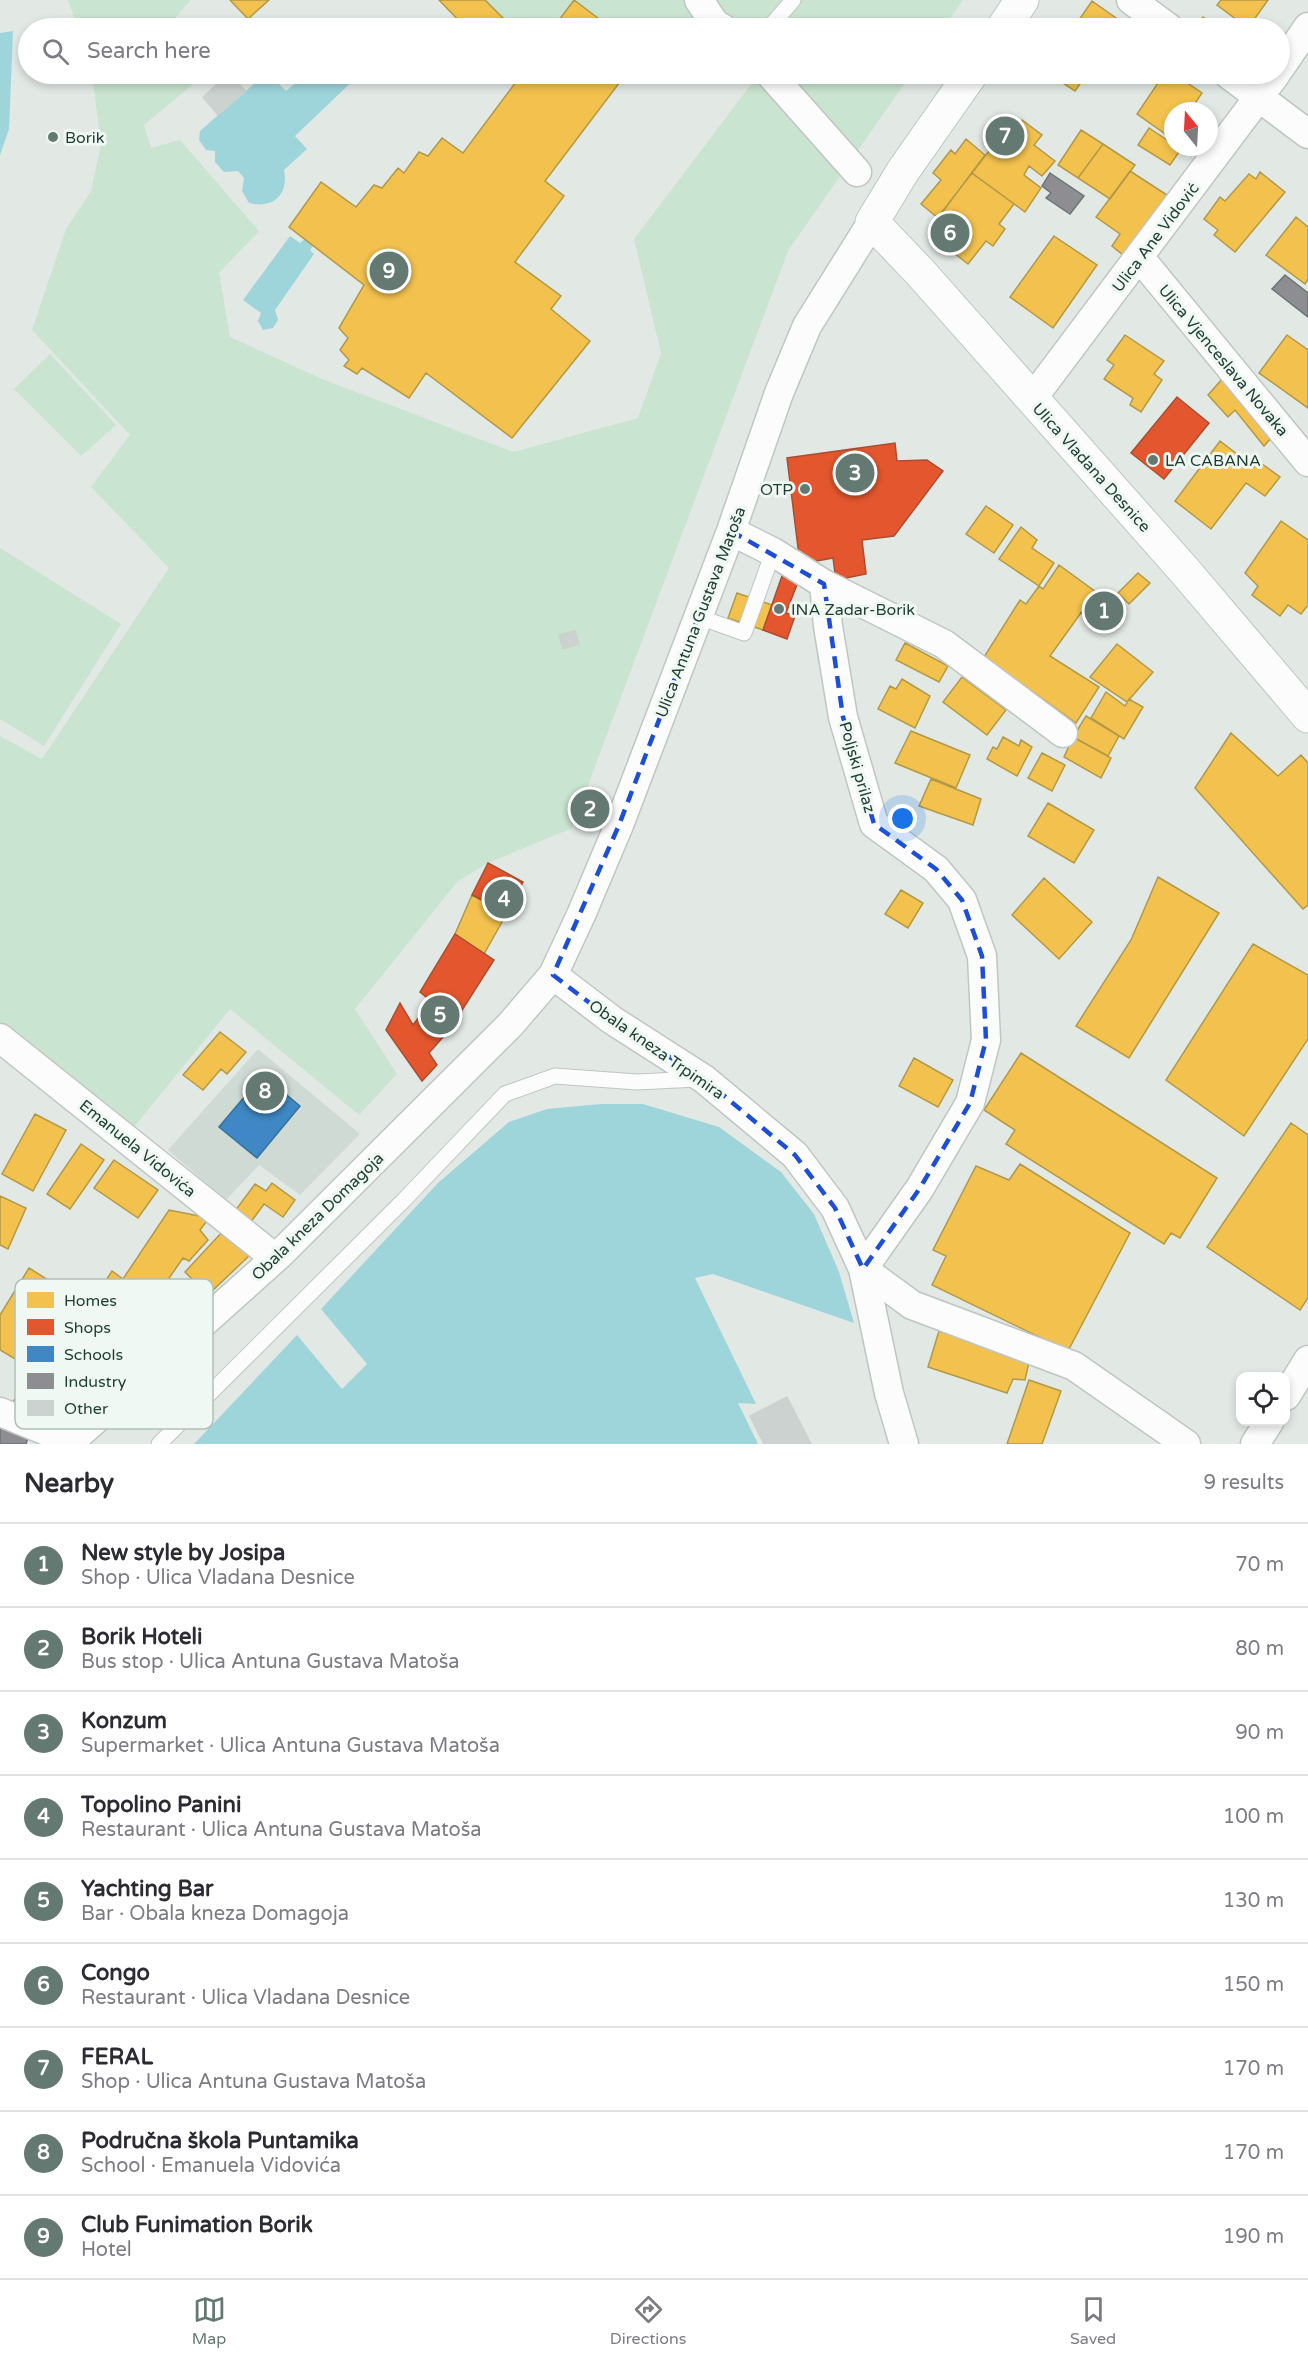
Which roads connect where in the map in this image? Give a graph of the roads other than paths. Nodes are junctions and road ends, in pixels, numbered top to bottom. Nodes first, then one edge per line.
1 (699, 0) edge
2 (793, 0) edge
3 (1022, 0) edge
4 (1131, 0) edge
5 (711, 18) edge
6 (778, 18) edge
7 (1009, 18) edge
8 (1155, 18) edge
9 (1308, 27) edge
10 (1290, 53) edge
11 (779, 84) edge
12 (964, 84) edge
13 (1241, 84) edge
14 (1269, 84) edge
15 (1259, 97) junction
16 (1308, 134) edge
17 (858, 172) dead end
18 (872, 222) junction
19 (1140, 258) junction
20 (1032, 399) junction
21 (1308, 462) edge
22 (731, 531) junction
23 (773, 552) junction
24 (824, 584) junction
25 (699, 616) junction
26 (1308, 716) edge
27 (1063, 733) dead end
28 (553, 975) junction
29 (0, 1038) edge
30 (704, 1079) junction
31 (275, 1258) junction
32 (863, 1269) junction
33 (213, 1315) edge
34 (1308, 1360) edge
35 (1290, 1389) edge
36 (213, 1390) edge
37 (0, 1412) edge
38 (15, 1418) edge
39 (1266, 1426) edge
40 (39, 1429) edge
41 (87, 1429) edge
42 (174, 1429) edge
43 (72, 1443) edge
44 (159, 1444) edge
45 (904, 1444) edge
46 (1186, 1444) edge
47 (1255, 1444) edge

1 - 5 street
2 - 6 lane
3 - 7 street
4 - 8 street
9 - 10 street
11 - 17 street
12 - 18 street, Ulica Antuna Gustava Matoša
13 - 15 street
14 - 15 street, Ulica Ane Vidović
15 - 16 street
15 - 19 street, Ulica Ane Vidović
18 - 20 street, Ulica Vladana Desnice
18 - 22 street, Ulica Antuna Gustava Matoša
19 - 20 street, Ulica Ane Vidović
19 - 21 street, Ulica Vjenceslava Novaka
20 - 26 street, Ulica Vladana Desnice
22 - 23 street
22 - 25 street, Ulica Antuna Gustava Matoša
23 - 24 street
23 - 25 lane
24 - 27 street
24 - 32 street, Poljski prilaz
25 - 28 street, Ulica Antuna Gustava Matoša
28 - 30 street, Obala kneza Trpimira
28 - 31 street, Obala kneza Domagoja
29 - 31 street, Emanuela Vidovića
30 - 32 street, Obala kneza Trpimira
30 - 36 lane
31 - 33 street, Obala kneza Domagoja
32 - 45 street, Obala kneza Trpimira
32 - 46 street
34 - 35 street
37 - 38 street
39 - 47 street
40 - 43 street
41 - 43 street, Obala kneza Domagoja
42 - 44 lane

